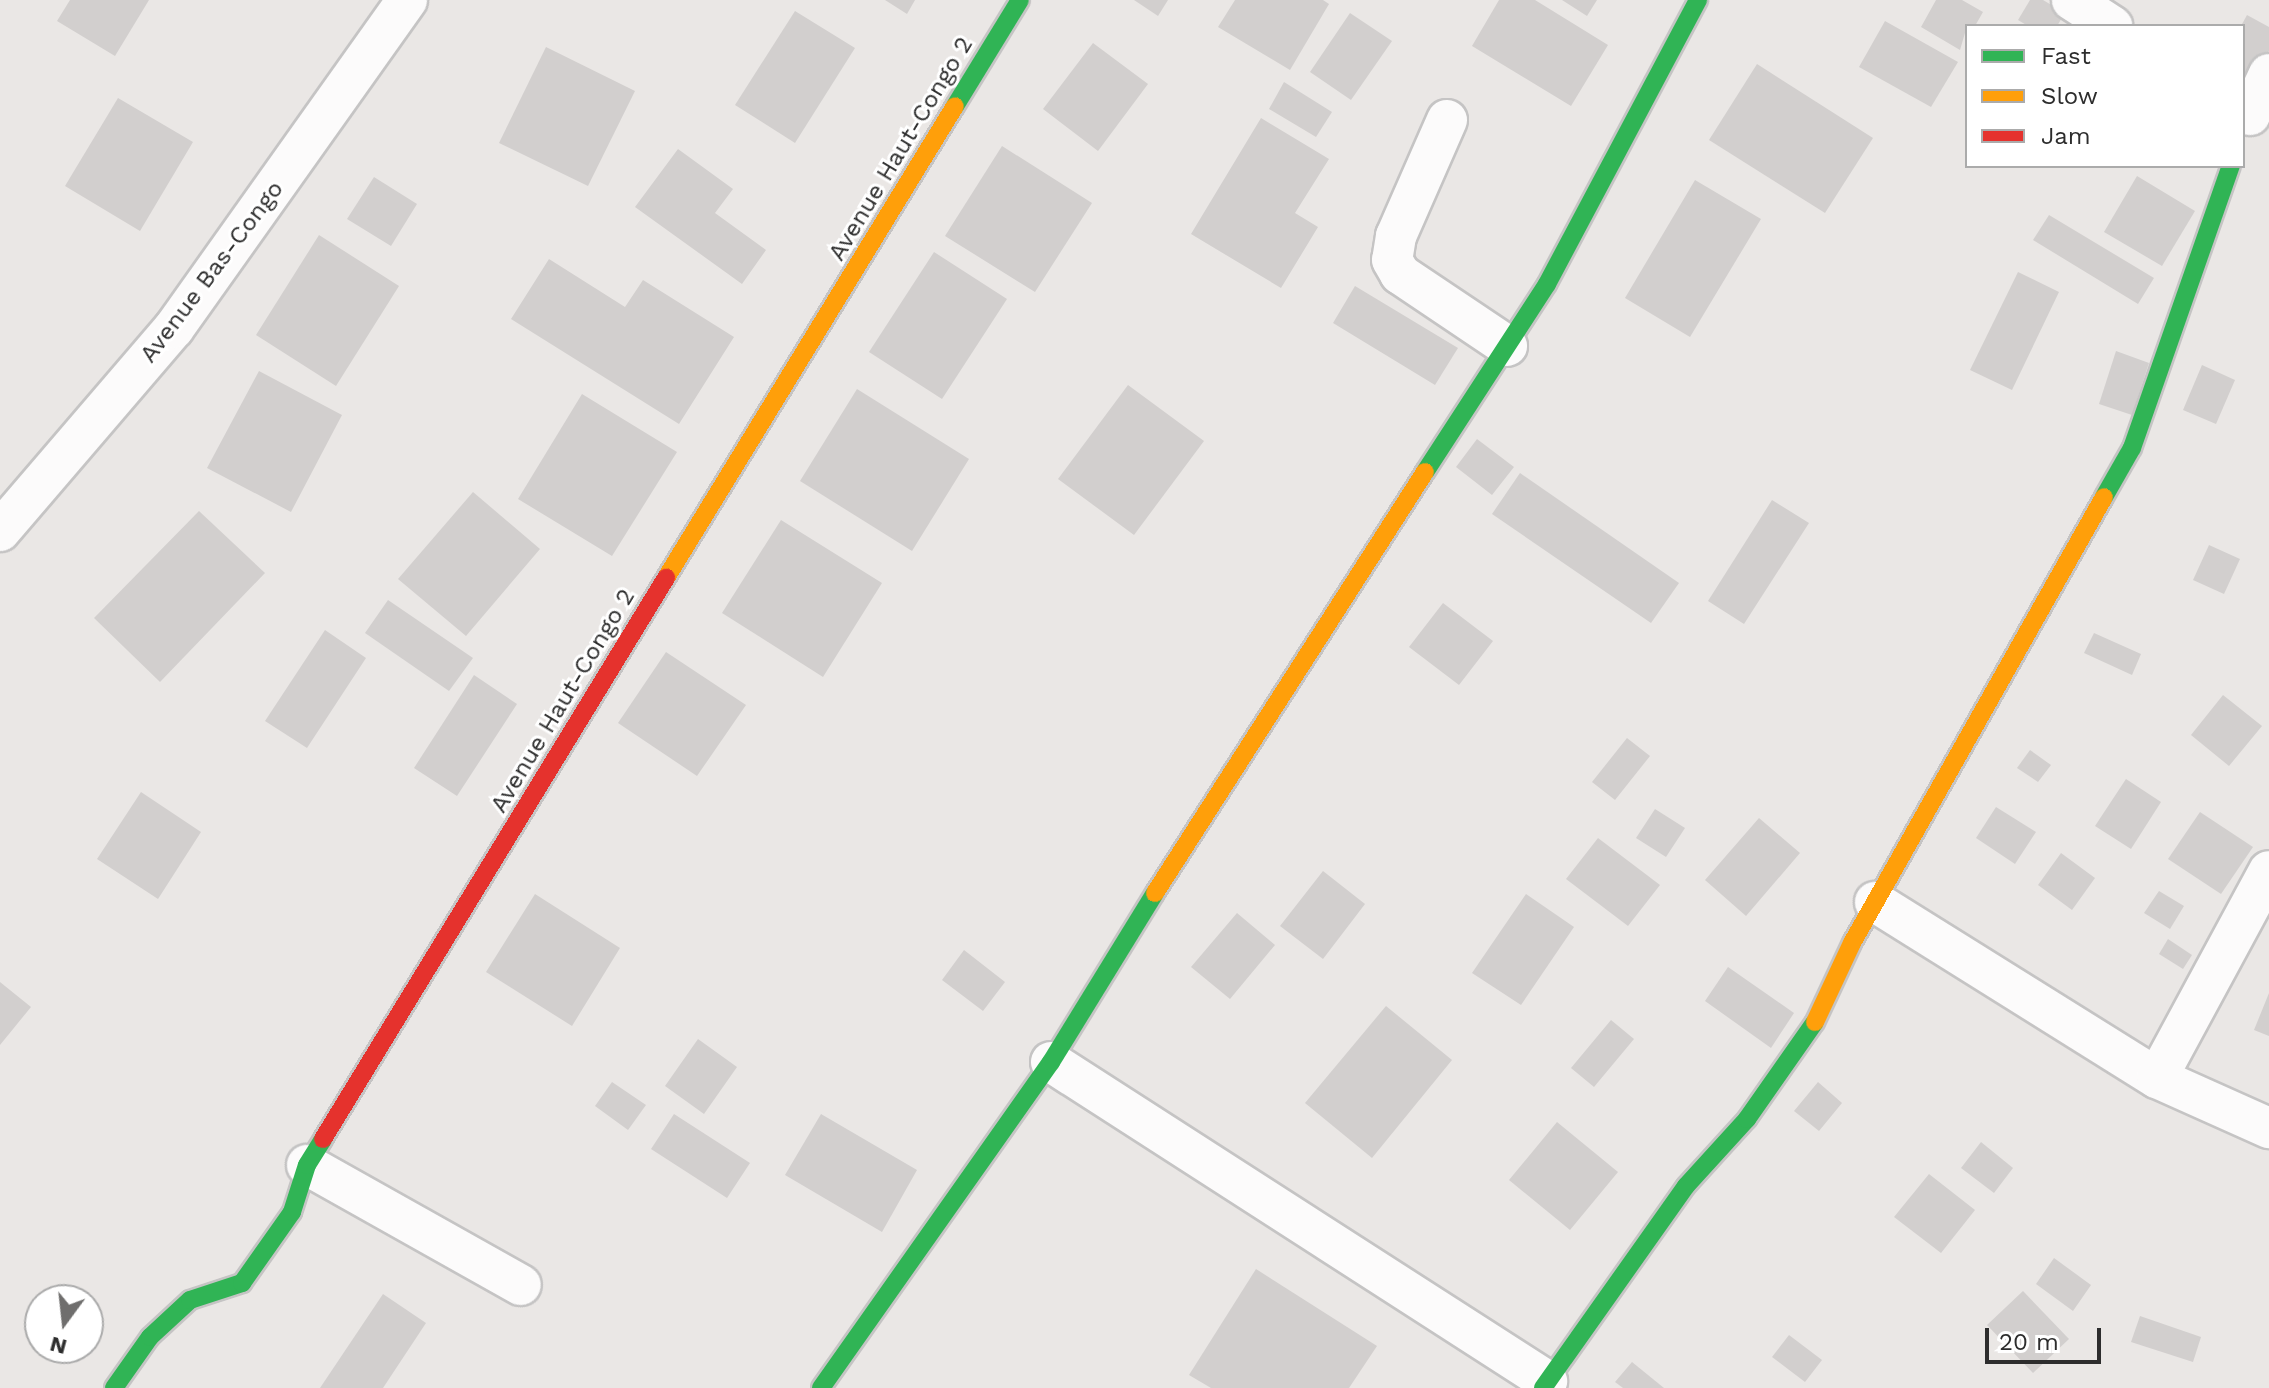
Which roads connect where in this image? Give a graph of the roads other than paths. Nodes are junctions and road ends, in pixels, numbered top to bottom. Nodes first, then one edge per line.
1 (407, 0) edge
2 (1020, 0) edge
3 (1698, 0) edge
4 (2072, 0) edge
5 (2109, 24) edge
6 (2269, 74) edge
7 (1447, 120) dead end
8 (2245, 120) edge
9 (2230, 168) edge
10 (1507, 346) junction
11 (0, 531) edge
12 (2269, 871) edge
13 (1875, 902) junction
14 (1051, 1062) junction
15 (2157, 1078) junction
16 (2269, 1128) edge
17 (307, 1165) junction
18 (521, 1285) dead end
19 (1545, 1384) edge
20 (114, 1388) edge
21 (821, 1388) edge

1 - 11 street, Avenue Bas-Congo
2 - 17 street, Avenue Haut-Congo 2
3 - 10 street
4 - 5 street
6 - 8 street
7 - 10 street
9 - 13 street
10 - 14 street
12 - 15 street
13 - 15 street
13 - 19 street
14 - 19 street
14 - 21 street
15 - 16 street
17 - 18 street
17 - 20 street, Avenue Haut-Congo 2

